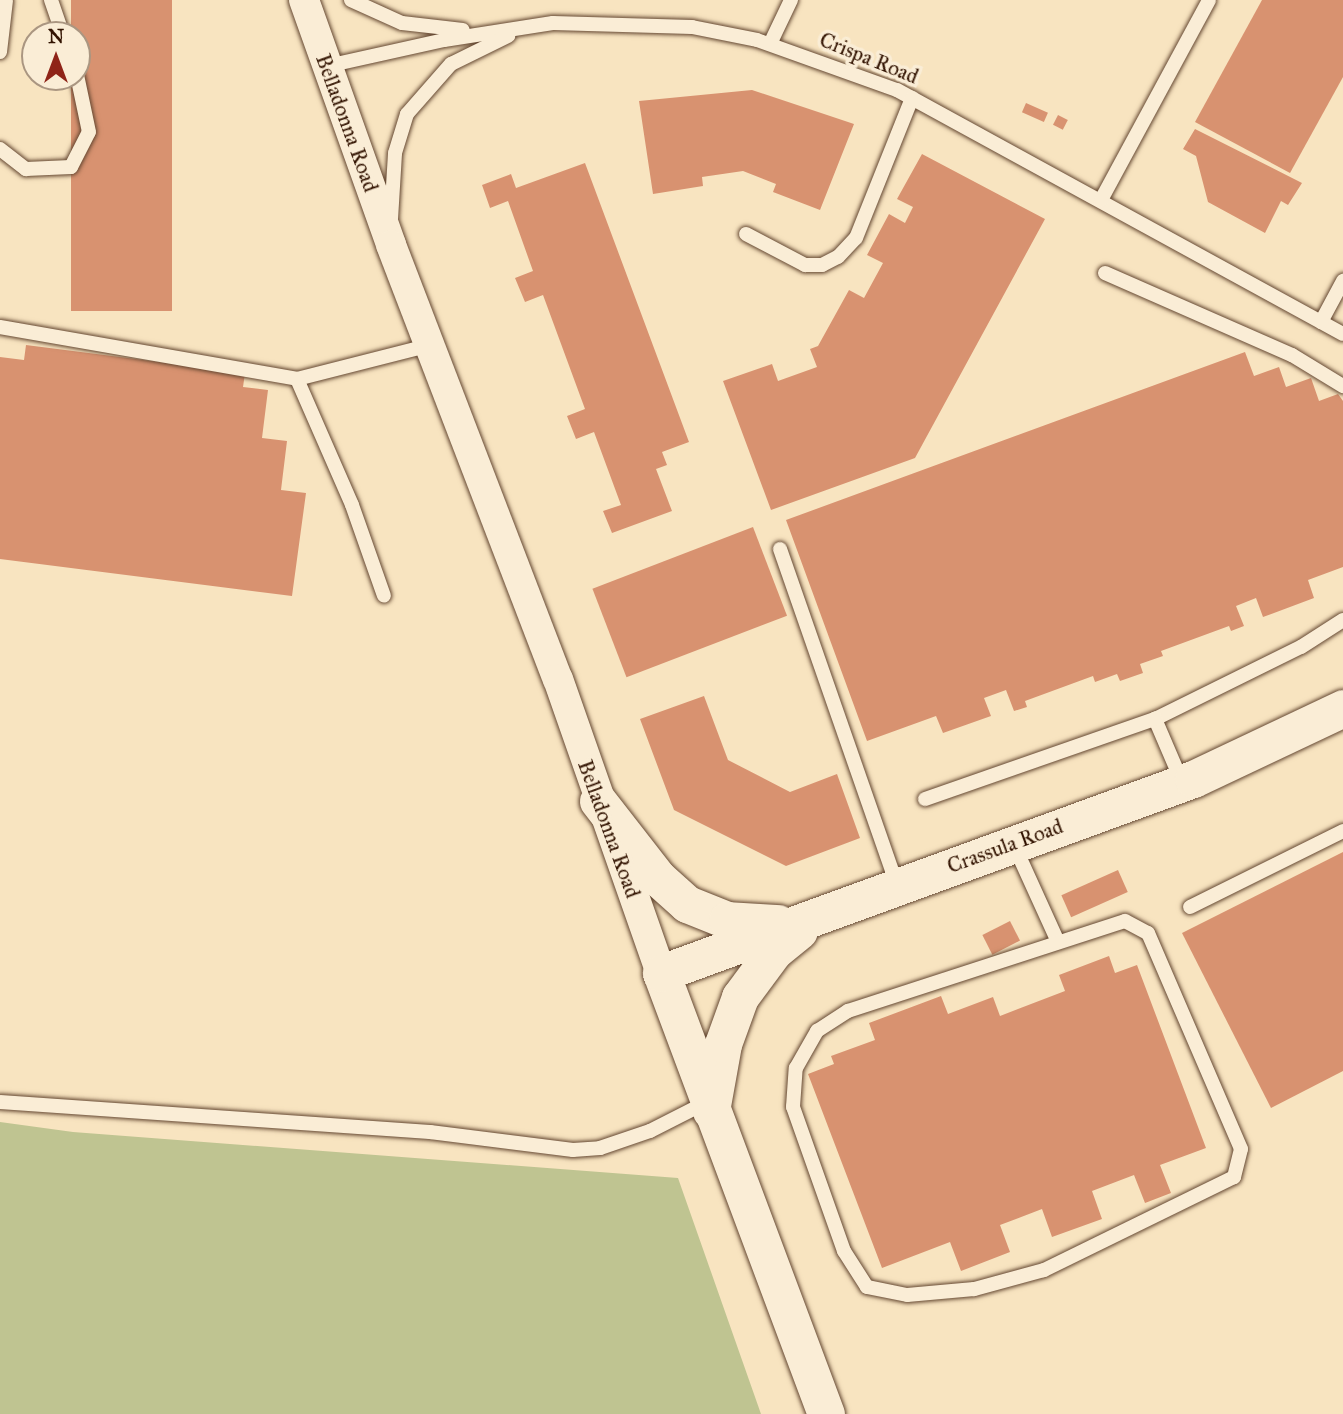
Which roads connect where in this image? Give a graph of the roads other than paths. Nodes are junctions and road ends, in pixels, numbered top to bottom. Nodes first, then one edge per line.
1 (6, 0) edge
2 (51, 0) edge
3 (304, 0) edge
4 (351, 0) edge
5 (791, 0) edge
6 (1209, 0) edge
7 (58, 21) edge
8 (553, 23) junction
9 (512, 28) junction
10 (770, 44) junction
11 (0, 52) edge
12 (327, 66) junction
13 (80, 91) edge
14 (912, 98) junction
15 (0, 149) edge
16 (1101, 200) junction
17 (746, 234) dead end
18 (391, 245) junction
19 (1105, 273) dead end
20 (1343, 281) edge
21 (1321, 322) junction
22 (0, 327) edge
23 (1343, 334) edge
24 (430, 345) junction
25 (297, 379) junction
26 (1343, 386) edge
27 (780, 549) dead end
28 (384, 596) dead end
29 (1343, 620) edge
30 (1343, 708) edge
31 (1155, 719) junction
32 (1183, 783) junction
33 (925, 799) dead end
34 (598, 801) junction
35 (1343, 831) edge
36 (1013, 844) junction
37 (897, 885) junction
38 (1190, 907) dead end
39 (816, 915) junction
40 (1057, 940) junction
41 (662, 973) junction
42 (0, 1102) edge
43 (709, 1107) junction
44 (826, 1414) edge

1 - 11 lane
2 - 7 lane
3 - 12 street, Belladonna Road
4 - 9 lane
5 - 10 lane
6 - 16 lane
8 - 9 lane, Crispa Road
8 - 10 lane, Crispa Road
8 - 18 lane, Belladonna Road
9 - 12 lane, Crispa Road
10 - 14 lane, Crispa Road
12 - 18 street, Belladonna Road
13 - 15 lane
14 - 16 lane, Crispa Road
14 - 17 lane
16 - 21 lane, Crispa Road
18 - 24 street, Belladonna Road
19 - 26 lane
20 - 21 lane
21 - 23 lane, Crispa Road
22 - 25 lane
24 - 25 lane
24 - 34 street, Belladonna Road
25 - 28 lane
27 - 37 lane
29 - 31 lane
30 - 32 street, Crassula Road
31 - 32 lane
31 - 33 lane
32 - 36 street, Crassula Road
34 - 39 street
34 - 41 street, Belladonna Road
35 - 38 lane
36 - 37 street, Crassula Road
36 - 40 lane
37 - 39 street, Crassula Road
39 - 41 street, Crassula Road
39 - 43 street
40 - 40 lane
41 - 43 street, Belladonna Road
42 - 43 lane
43 - 44 street, Belladonna Road

